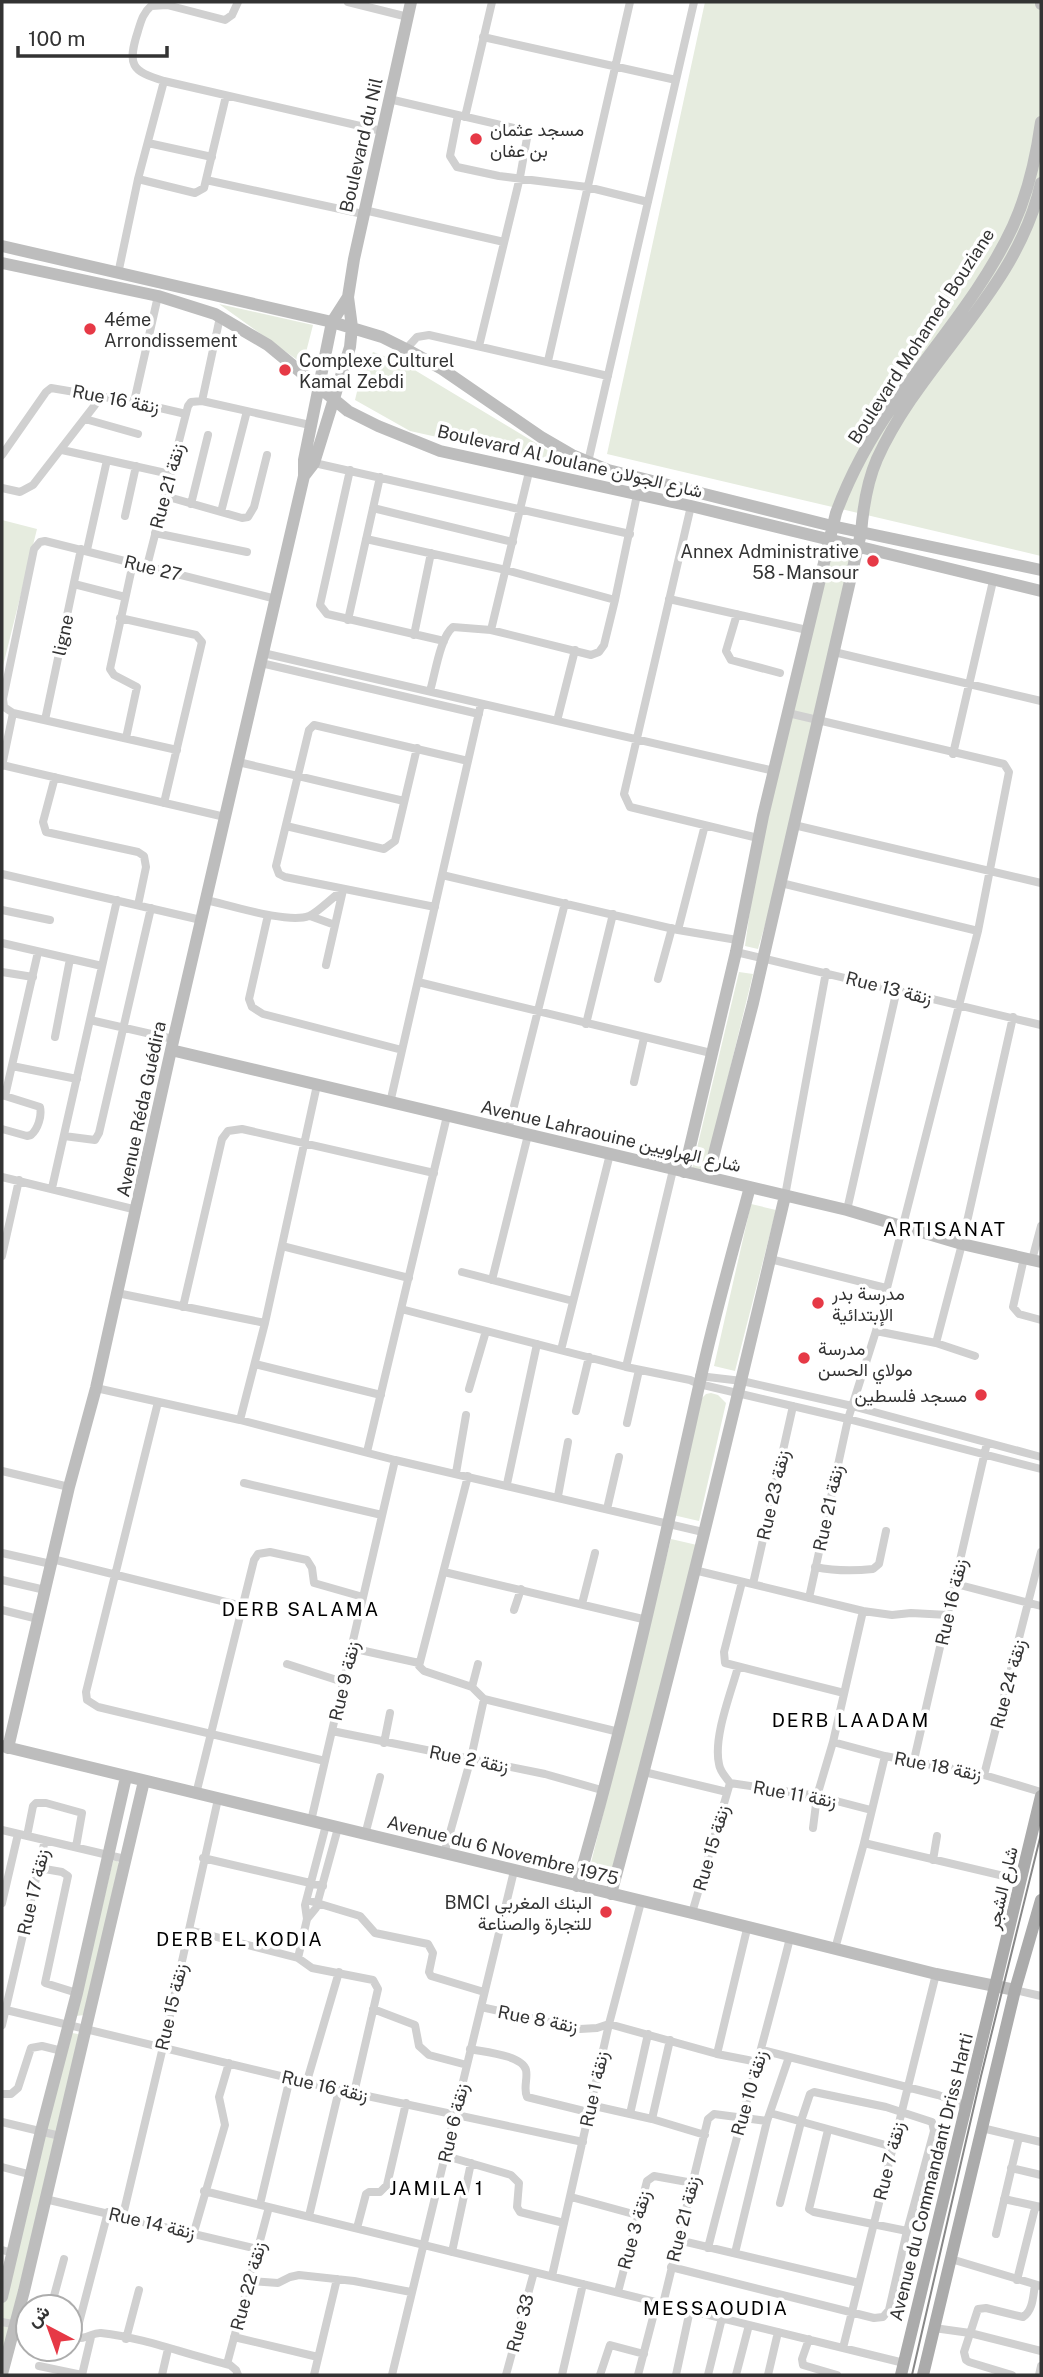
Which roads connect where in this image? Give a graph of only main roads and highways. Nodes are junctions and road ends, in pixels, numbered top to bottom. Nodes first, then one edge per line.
1 (1041, 1794) edge
2 (1041, 1900) edge
3 (996, 1988) joint
4 (902, 2369) edge
5 (923, 2375) edge

1 - 3 main road, شارع الشجر
2 - 5 main road, Avenue du Commandant Driss Harti
3 - 4 main road, Avenue du Commandant Driss Harti

